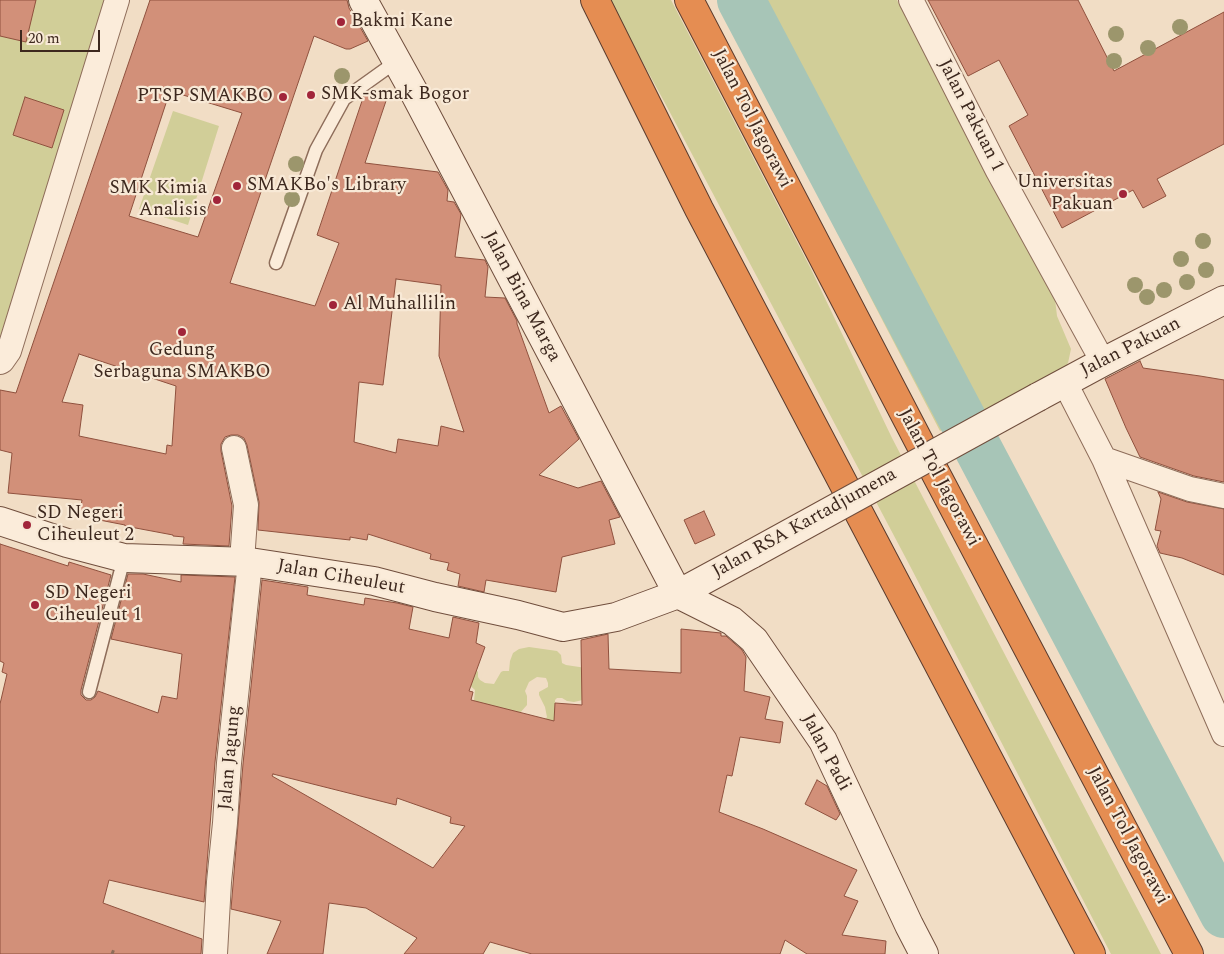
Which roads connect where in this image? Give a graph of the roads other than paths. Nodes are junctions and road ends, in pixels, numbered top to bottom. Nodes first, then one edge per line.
1 (117, 0) edge
2 (363, 0) edge
3 (595, 0) edge
4 (689, 0) edge
5 (911, 0) edge
6 (397, 61) junction
7 (276, 263) dead end
8 (1224, 300) edge
9 (0, 362) edge
10 (1103, 362) junction
11 (1065, 383) junction
12 (1038, 397) joint
13 (234, 448) dead end
14 (1104, 459) junction
15 (1224, 496) edge
16 (0, 521) edge
17 (124, 558) junction
18 (246, 562) junction
19 (678, 594) junction
20 (89, 692) dead end
21 (1224, 734) edge
22 (215, 954) edge
23 (924, 954) edge
24 (1092, 954) edge
25 (1189, 954) edge

1 - 9 street
2 - 6 street, Jalan Bina Marga
3 - 24 highway
4 - 25 highway, Jalan Tol Jagorawi
5 - 10 street, Jalan Pakuan 1
6 - 7 lane
6 - 19 street, Jalan Bina Marga
8 - 10 street, Jalan Pakuan
10 - 11 street, Jalan Pakuan
11 - 12 street, Jalan Pakuan
11 - 14 street
12 - 19 street, Jalan RSA Kartadjumena, bridge
13 - 18 street, Jalan Jagung
14 - 15 street
14 - 21 street
16 - 17 street, Jalan Ciheuleut
17 - 18 street, Jalan Ciheuleut
17 - 20 lane
18 - 19 street, Jalan Ciheuleut
18 - 22 street, Jalan Jagung
19 - 23 street, Jalan Padi

